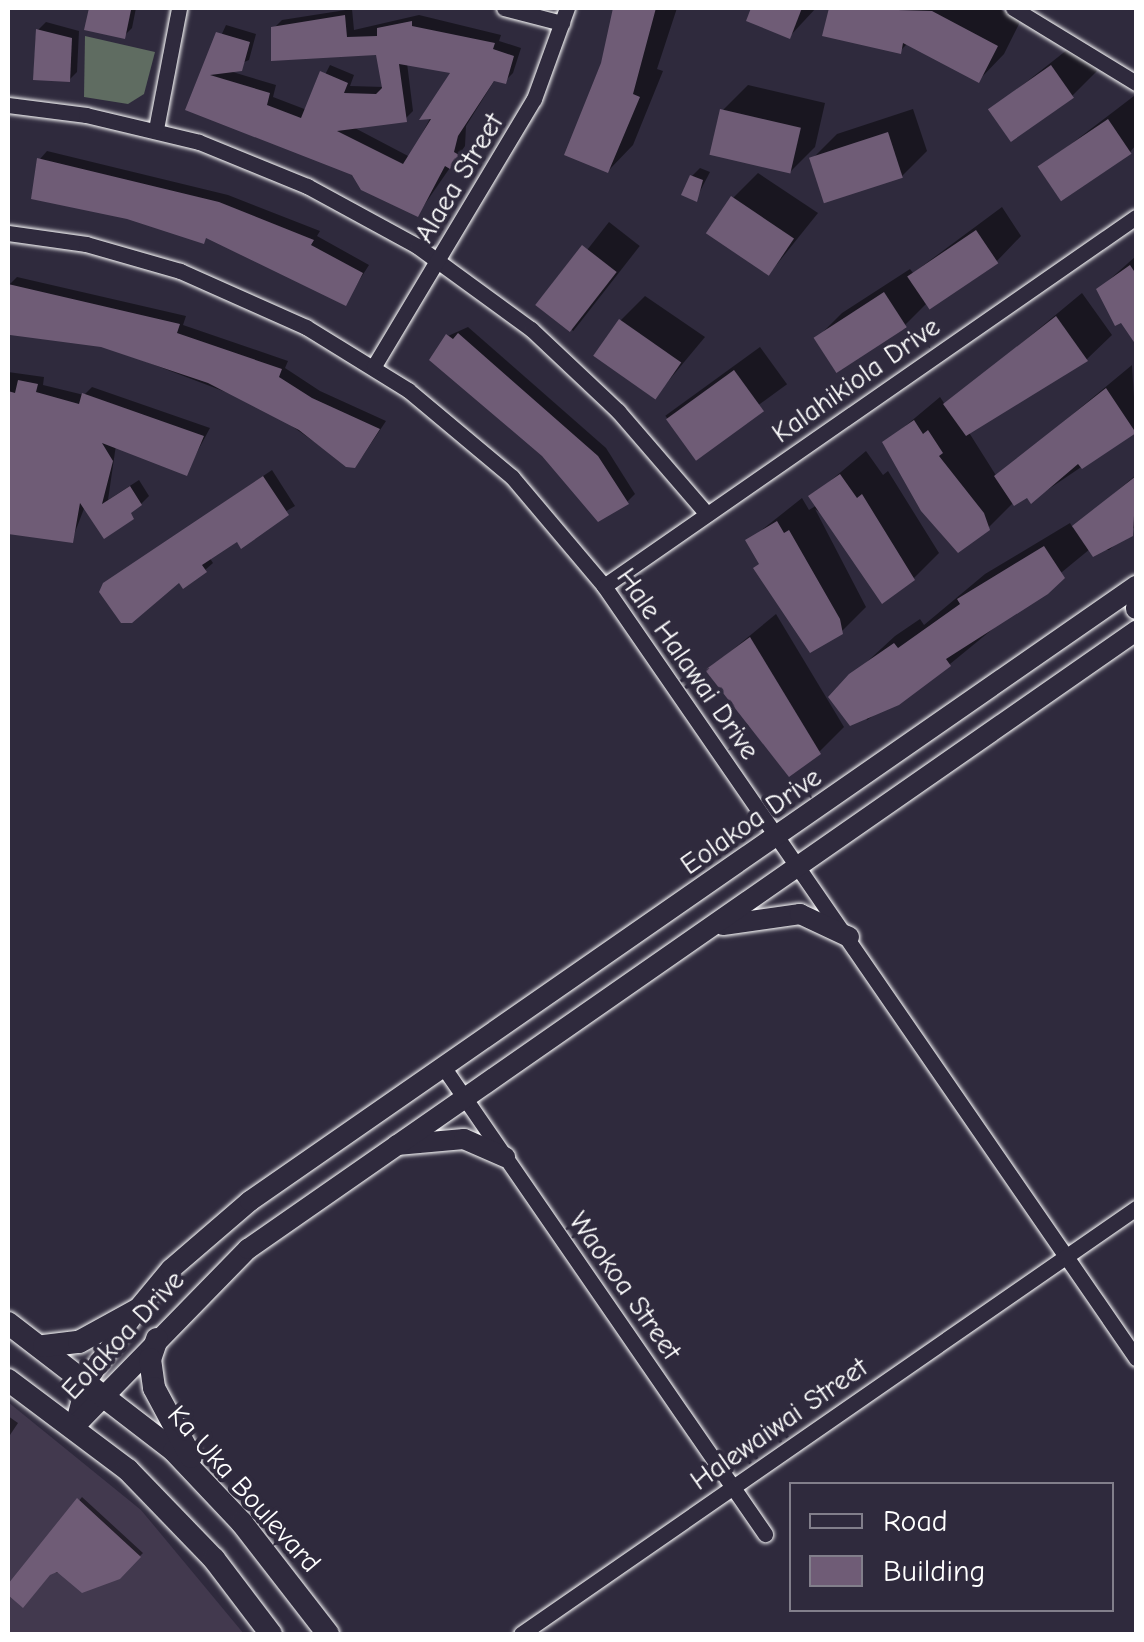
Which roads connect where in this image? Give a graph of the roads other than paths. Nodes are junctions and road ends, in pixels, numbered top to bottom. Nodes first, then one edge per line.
1 (179, 8) edge
2 (504, 8) edge
3 (1013, 8) edge
4 (564, 15) edge
5 (1136, 83) edge
6 (8, 105) edge
7 (156, 128) junction
8 (1136, 217) edge
9 (8, 233) edge
10 (439, 259) junction
11 (374, 366) junction
12 (707, 514) junction
13 (604, 586) junction
14 (1136, 586) edge
15 (1084, 624) junction
16 (1136, 629) edge
17 (778, 835) junction
18 (799, 864) junction
19 (706, 930) junction
20 (849, 937) junction
21 (444, 1068) junction
22 (464, 1097) junction
23 (397, 1144) junction
24 (505, 1156) junction
25 (1136, 1208) edge
26 (1066, 1256) junction
27 (137, 1310) junction
28 (8, 1323) edge
29 (158, 1339) junction
30 (44, 1346) junction
31 (1136, 1358) edge
32 (8, 1380) edge
33 (87, 1380) junction
34 (110, 1397) junction
35 (75, 1426) junction
36 (205, 1482) junction
37 (733, 1487) junction
38 (765, 1534) dead end
39 (271, 1634) edge
40 (328, 1634) edge
41 (521, 1634) edge

1 - 7 street
2 - 4 street
3 - 5 street
4 - 10 street, Alaea Street
6 - 7 street
7 - 10 street
8 - 12 street, Kalahikiola Drive
9 - 11 street, Hale Halawai Drive
10 - 11 street, Alaea Street
10 - 12 street
11 - 13 street, Hale Halawai Drive
12 - 13 street, Kalahikiola Drive
13 - 17 street, Hale Halawai Drive
14 - 15 street, Eolakoa Drive
15 - 16 street
15 - 17 street, Eolakoa Drive
16 - 18 street, Eolakoa Drive
17 - 18 street, Hale Halawai Drive
17 - 21 street, Eolakoa Drive
18 - 19 street, Eolakoa Drive
18 - 20 street, Hale Halawai Drive
19 - 20 street
19 - 22 street, Eolakoa Drive
20 - 26 street, Hale Halawai Drive
21 - 22 street, Waokoa Street
21 - 27 street, Eolakoa Drive
22 - 23 street, Eolakoa Drive
22 - 24 street, Waokoa Street
23 - 24 street
23 - 29 street, Eolakoa Drive
24 - 37 street, Waokoa Street
25 - 26 street, Halewaiwai Street
26 - 31 street, Hale Halawai Drive
26 - 37 street, Halewaiwai Street
27 - 30 main road
27 - 33 street, Eolakoa Drive
28 - 30 main road, Ka Uka Boulevard
29 - 34 street, Eolakoa Drive
29 - 36 main road
30 - 33 main road, Ka Uka Boulevard
32 - 35 main road
33 - 34 main road, Ka Uka Boulevard
33 - 35 street, Eolakoa Drive
34 - 35 street, Eolakoa Drive
34 - 36 main road, Ka Uka Boulevard
35 - 39 main road
36 - 40 main road, Ka Uka Boulevard
37 - 38 street, Waokoa Street
37 - 41 street, Halewaiwai Street

